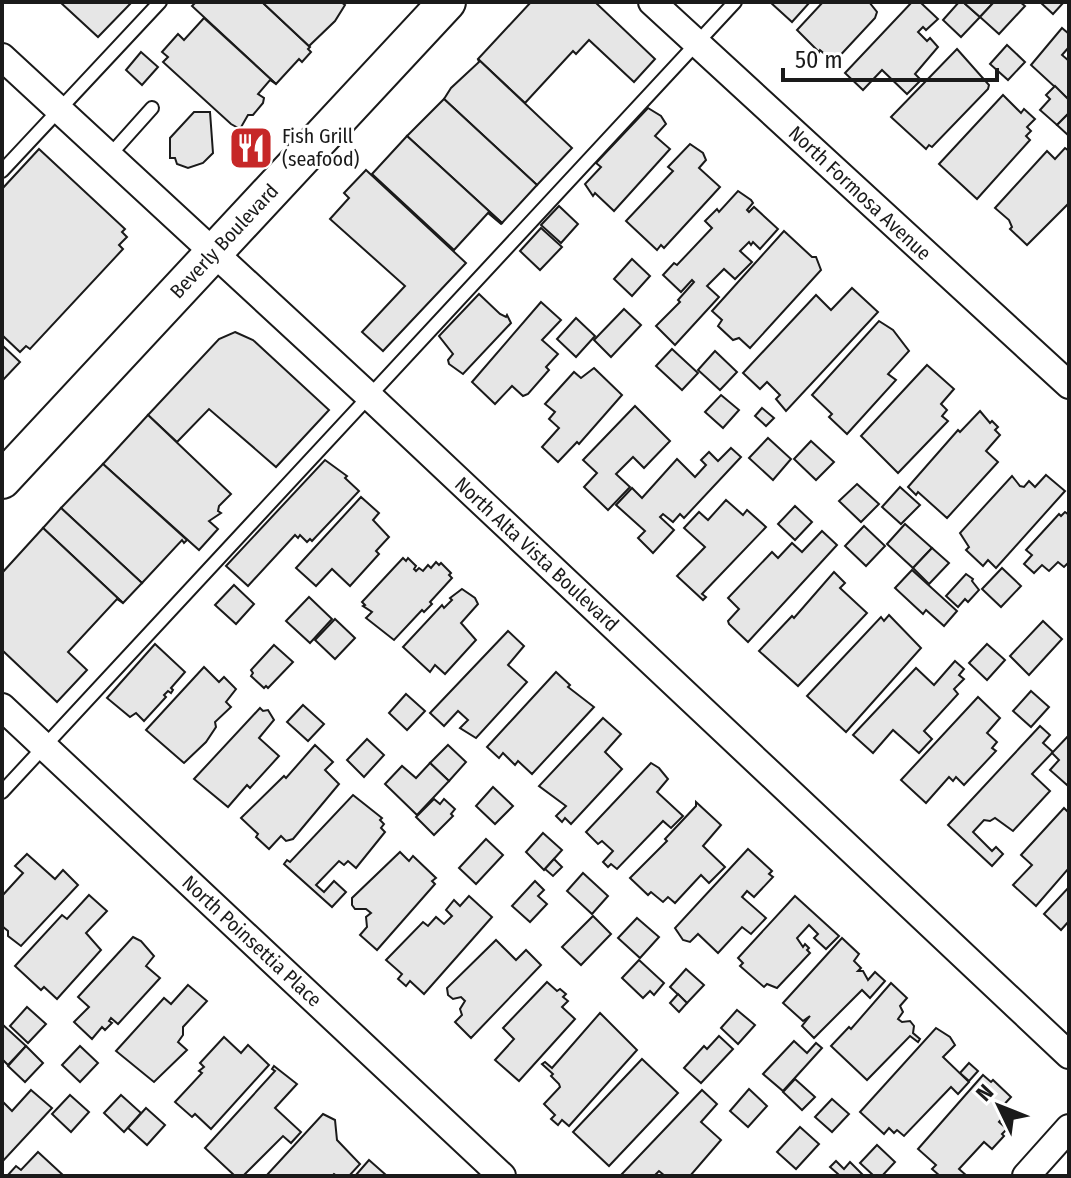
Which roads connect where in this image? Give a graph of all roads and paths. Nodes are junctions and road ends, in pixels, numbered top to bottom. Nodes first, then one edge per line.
1 (160, 2) edge
2 (447, 2) edge
3 (652, 2) edge
4 (735, 2) edge
5 (697, 44) junction
6 (2, 57) edge
7 (152, 108) dead end
8 (59, 110) junction
9 (109, 156) junction
10 (2, 171) edge
11 (213, 254) junction
12 (1069, 385) edge
13 (369, 396) junction
14 (2, 480) edge
15 (2, 707) edge
16 (45, 746) junction
17 (2, 792) edge
18 (1069, 1055) edge
19 (1069, 1128) edge
20 (502, 1176) edge
21 (1026, 1176) edge

1 - 8 lane
2 - 11 main road, Beverly Boulevard
3 - 5 street, North Formosa Avenue
4 - 5 lane
5 - 12 street, North Formosa Avenue
5 - 13 lane
6 - 8 street, North Alta Vista Boulevard
7 - 9 lane
8 - 9 street, North Alta Vista Boulevard
8 - 10 lane
9 - 11 street, North Alta Vista Boulevard
11 - 13 street, North Alta Vista Boulevard
11 - 14 main road, Beverly Boulevard
13 - 16 lane
13 - 18 street, North Alta Vista Boulevard
15 - 16 street, North Poinsettia Place
16 - 17 lane
16 - 20 street, North Poinsettia Place
19 - 21 street

